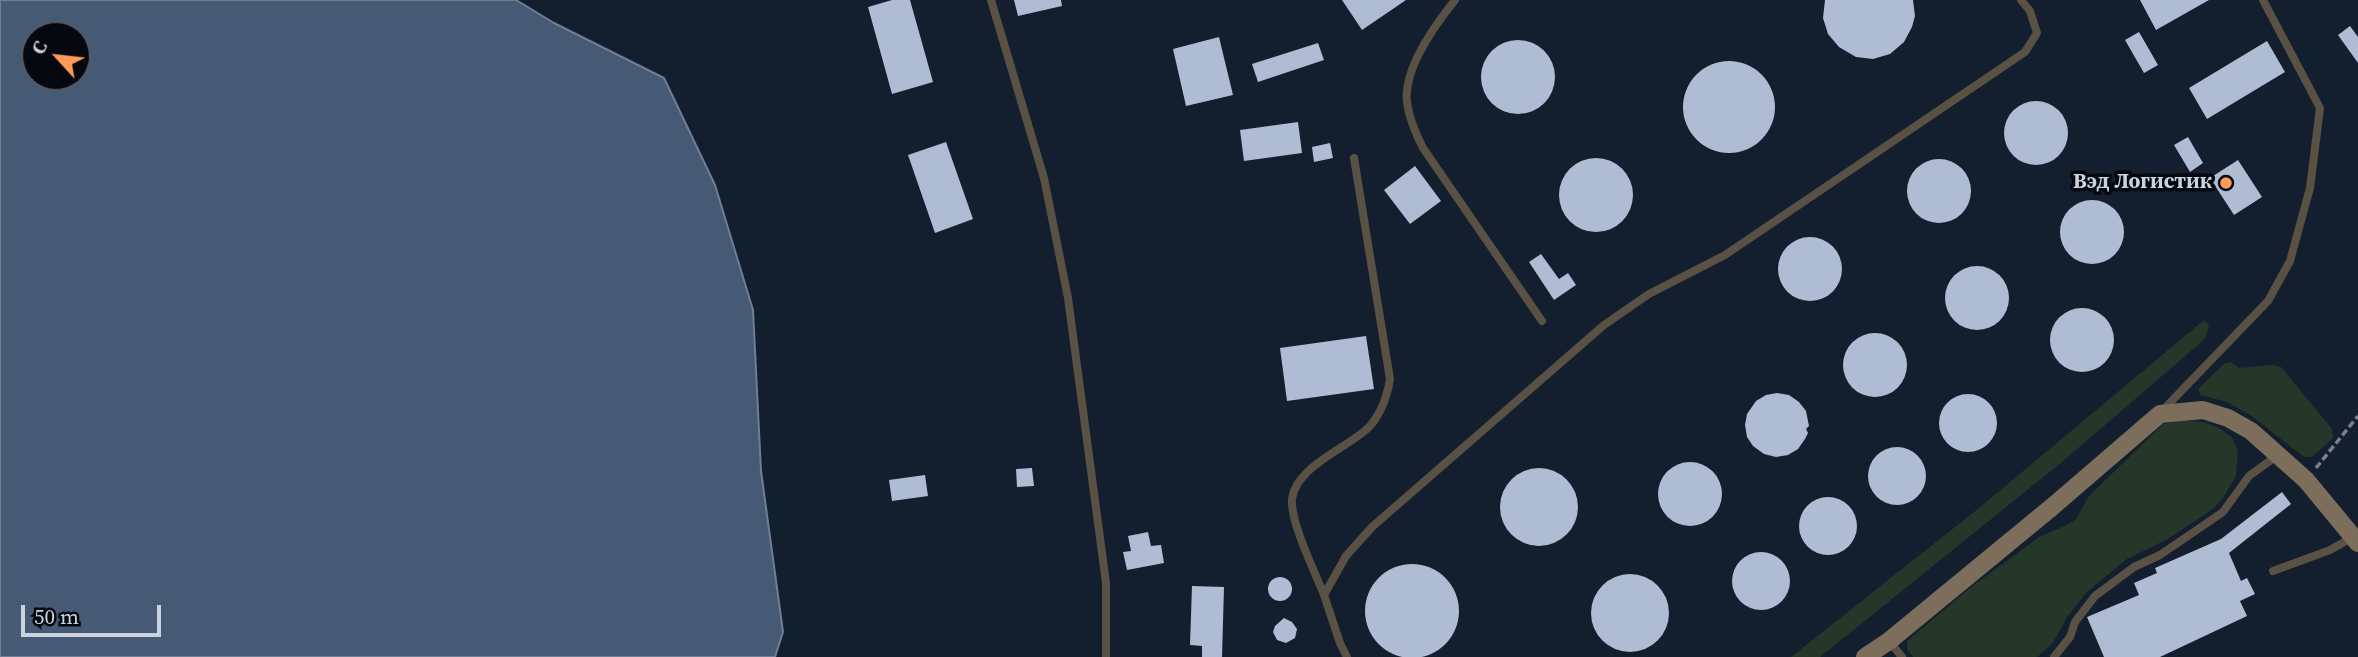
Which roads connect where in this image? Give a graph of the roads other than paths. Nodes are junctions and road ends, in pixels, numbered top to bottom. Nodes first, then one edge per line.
1 (991, 0) edge
2 (1455, 0) edge
3 (2021, 0) edge
4 (2263, 0) edge
5 (1354, 158) dead end
6 (1542, 321) dead end
7 (2160, 414) junction
8 (2276, 453) junction
9 (2355, 540) edge
10 (2273, 571) dead end
11 (1324, 595) junction
12 (1889, 641) junction
13 (1106, 657) edge
14 (1348, 657) edge
15 (1865, 657) edge
16 (1902, 657) edge
17 (2054, 657) edge

1 - 13 lane
2 - 6 lane
3 - 11 lane
4 - 7 lane
5 - 11 lane
7 - 8 street
7 - 12 street
8 - 9 street
8 - 17 lane
9 - 10 lane
11 - 14 lane
12 - 15 street
12 - 16 lane

